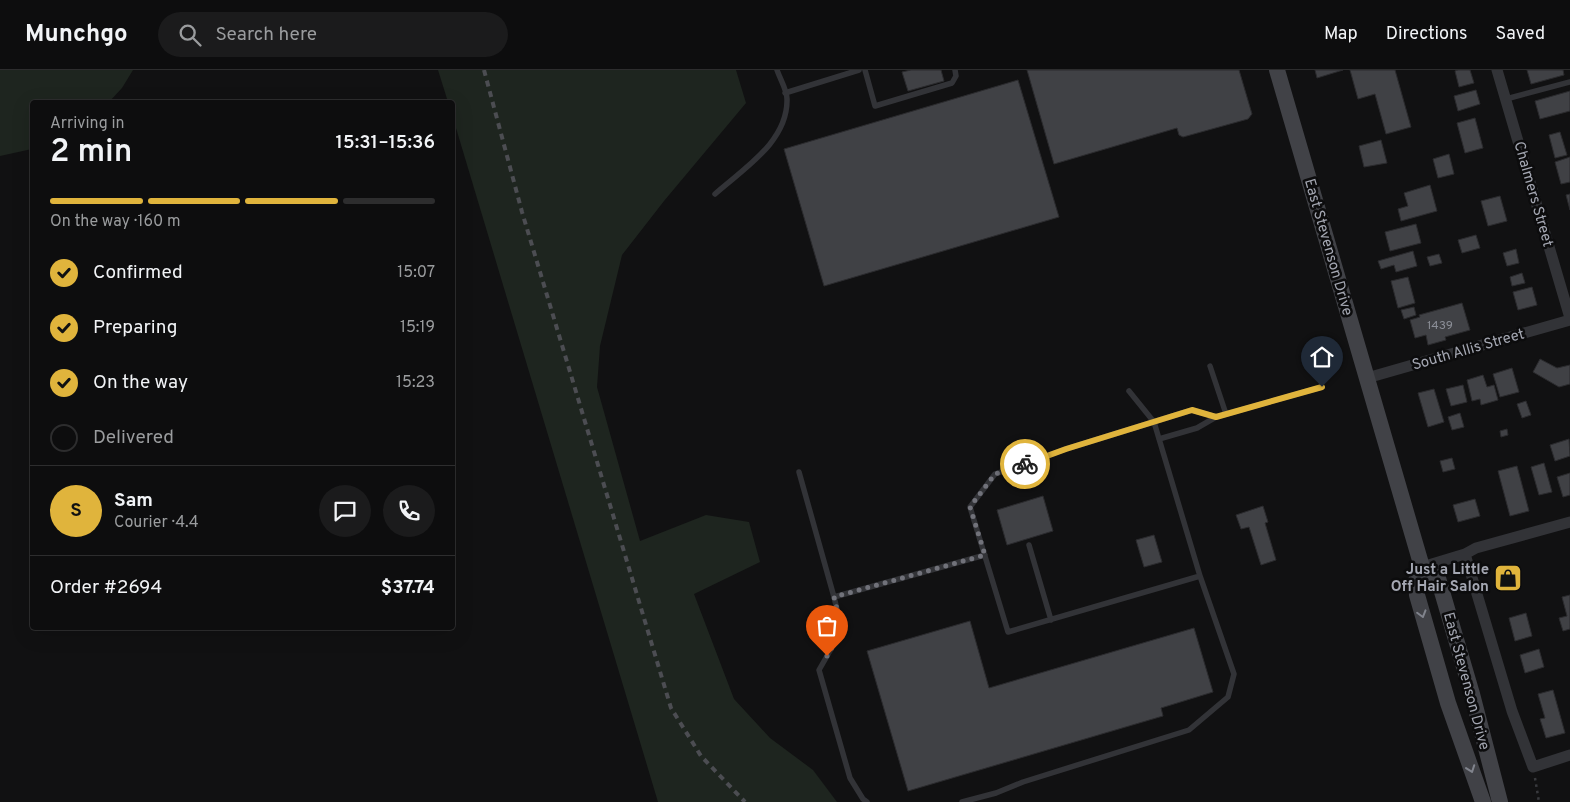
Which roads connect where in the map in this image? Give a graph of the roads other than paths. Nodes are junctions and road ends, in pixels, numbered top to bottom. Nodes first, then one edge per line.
1 (777, 70) edge
2 (859, 70) edge
3 (865, 70) edge
4 (955, 70) edge
5 (1277, 70) edge
6 (1497, 70) edge
7 (1570, 82) edge
8 (785, 93) junction
9 (1506, 99) junction
10 (714, 194) dead end
11 (1570, 319) edge
12 (1210, 366) dead end
13 (1367, 378) junction
14 (1322, 387) dead end
15 (1128, 391) dead end
16 (1226, 414) junction
17 (1216, 417) junction
18 (1154, 422) junction
19 (1159, 440) junction
20 (799, 472) dead end
21 (1570, 522) edge
22 (1029, 545) dead end
23 (1465, 554) junction
24 (985, 555) junction
25 (1422, 567) junction
26 (1200, 576) junction
27 (834, 597) junction
28 (1051, 620) junction
29 (1570, 756) edge
30 (867, 802) edge
31 (962, 802) edge
32 (1483, 802) edge
33 (1500, 802) edge

1 - 8 lane
2 - 8 lane
3 - 4 lane
5 - 13 main road, East Stevenson Drive
6 - 9 street, Chalmers Street
7 - 9 lane
8 - 10 lane
9 - 11 street, Chalmers Street
11 - 13 street, South Allis Street
12 - 16 lane
13 - 25 main road, East Stevenson Drive
14 - 16 lane
15 - 18 lane
16 - 17 lane
17 - 18 lane
17 - 19 lane
18 - 19 lane
18 - 24 lane
19 - 26 lane
20 - 27 lane
21 - 23 street
22 - 28 lane
23 - 25 street
23 - 29 street
24 - 27 lane
24 - 28 lane
25 -> 32 main road, East Stevenson Drive
25 - 33 main road, East Stevenson Drive
26 - 28 lane
26 - 31 lane
27 - 30 lane

